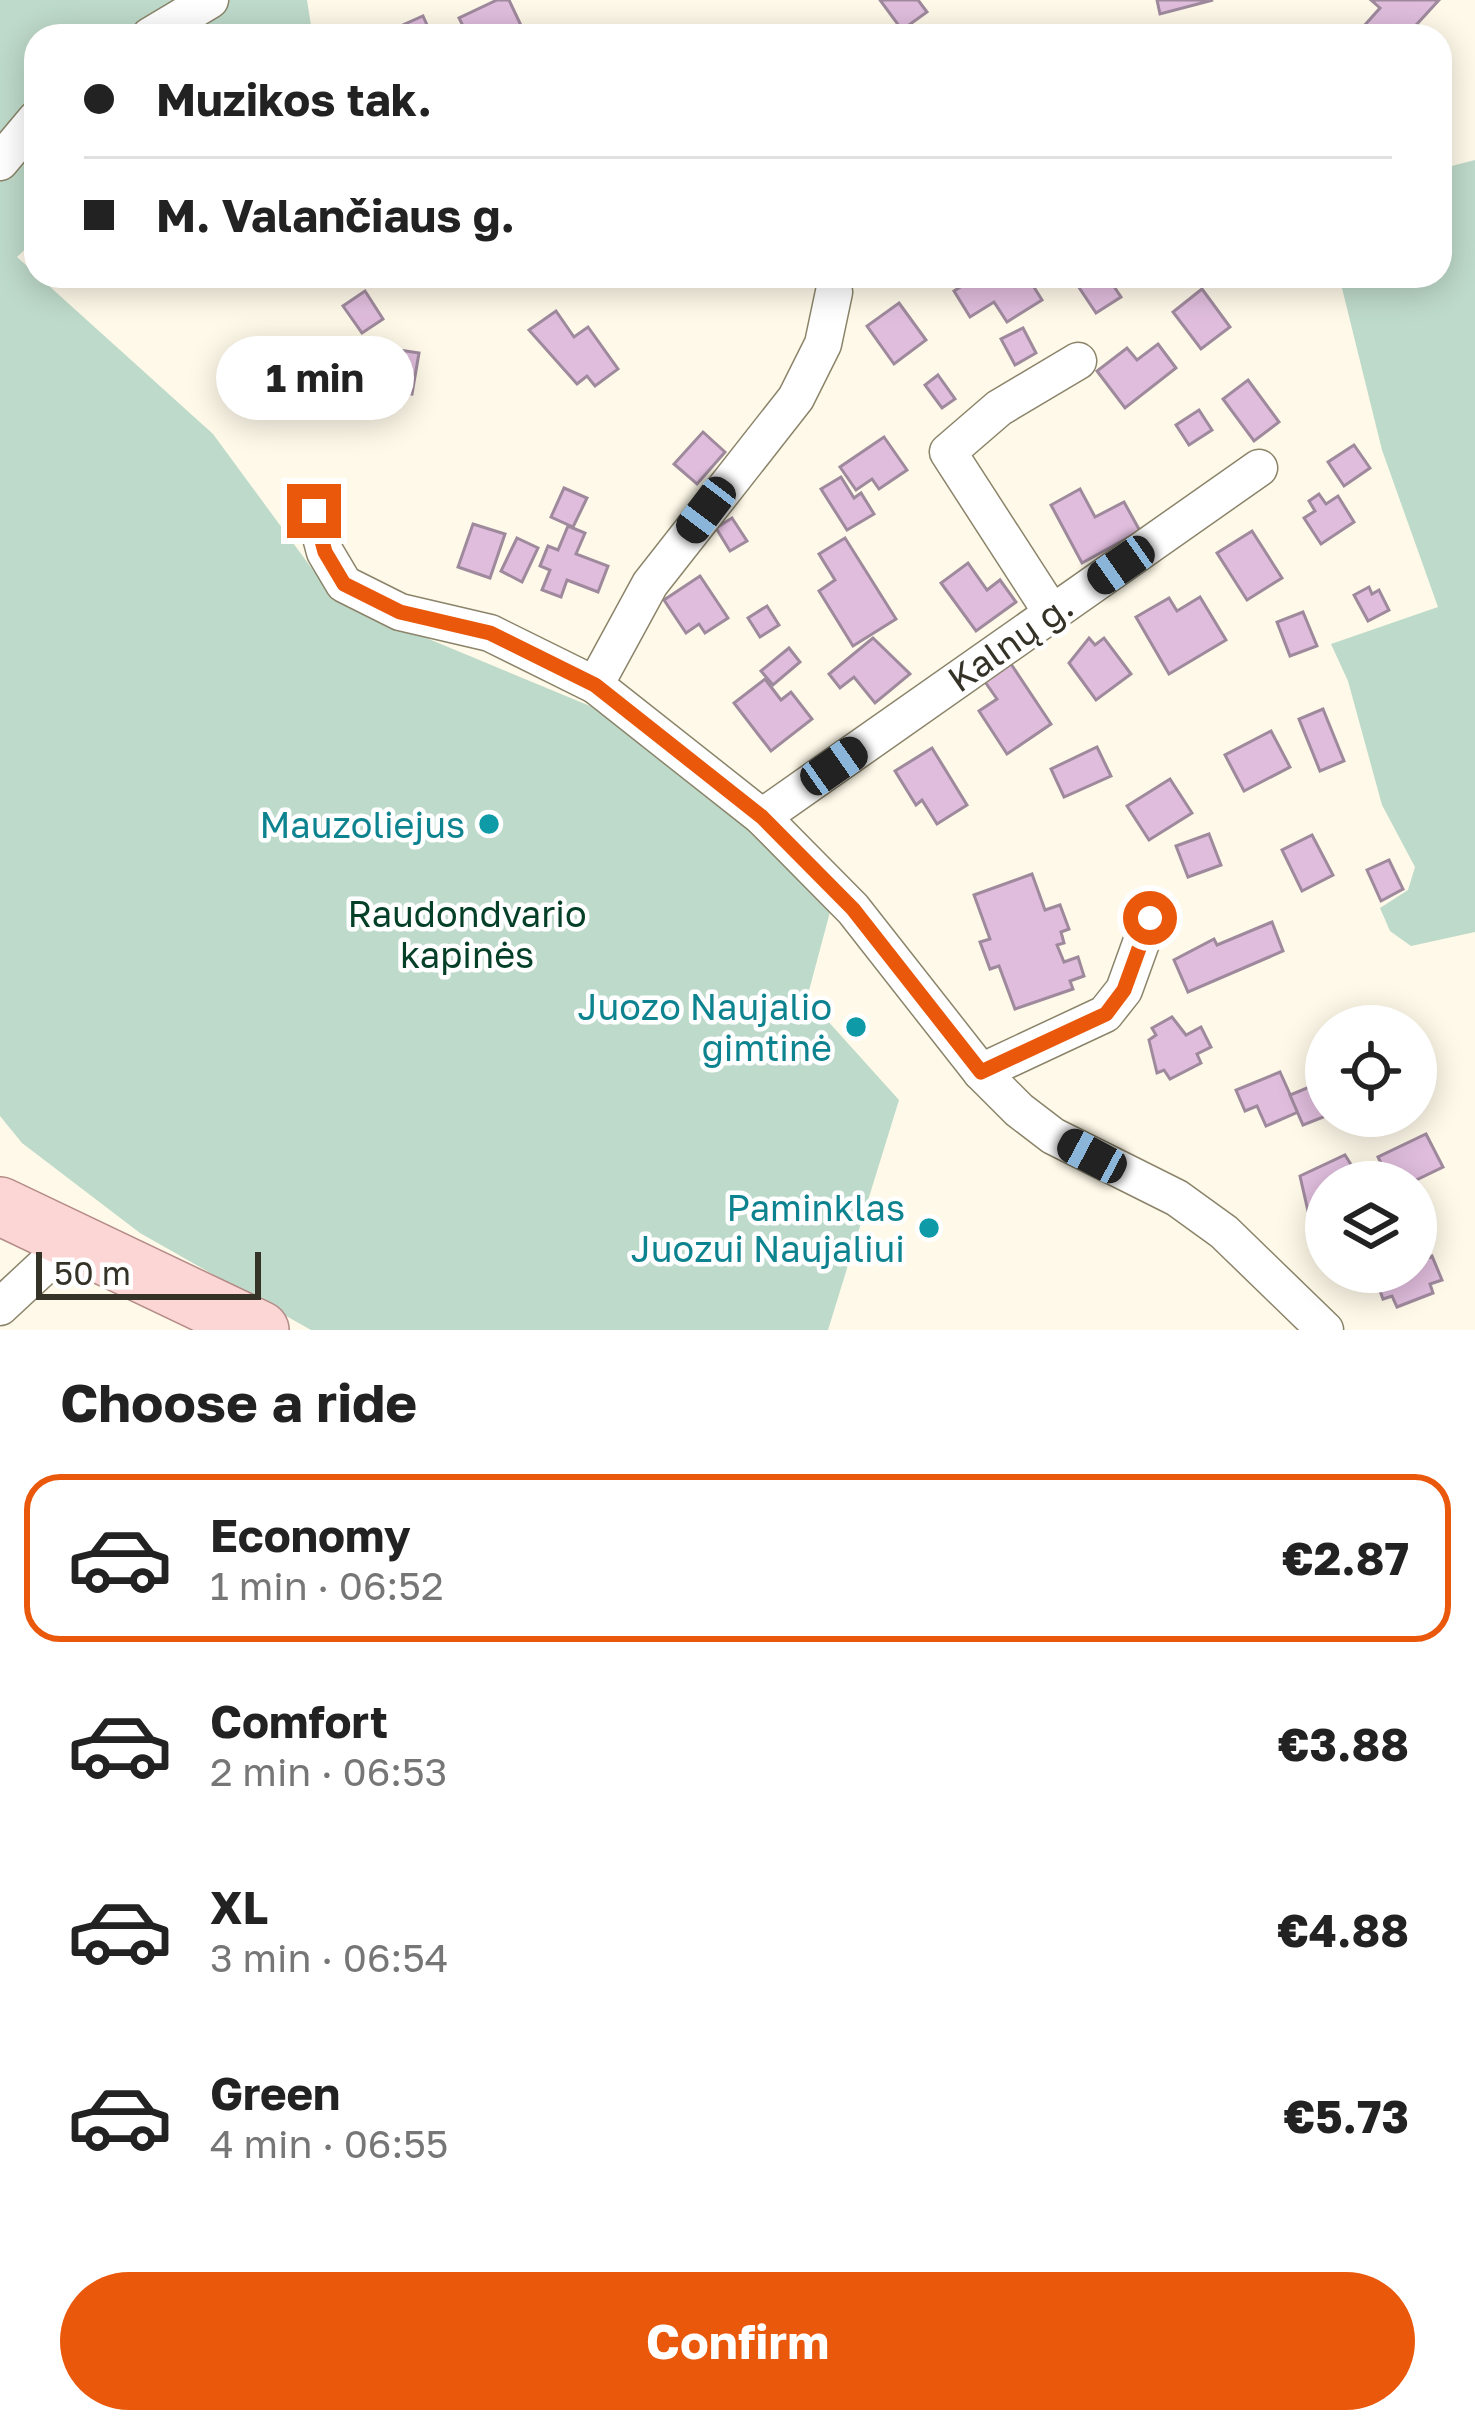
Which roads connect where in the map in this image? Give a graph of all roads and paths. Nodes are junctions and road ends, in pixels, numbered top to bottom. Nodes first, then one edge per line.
1 (210, 0) edge
2 (170, 24) edge
3 (24, 133) edge
4 (0, 162) edge
5 (834, 292) dead end
6 (1078, 361) dead end
7 (1259, 468) dead end
8 (314, 511) dead end
9 (1052, 613) junction
10 (595, 685) junction
11 (762, 817) junction
12 (1150, 918) dead end
13 (981, 1072) junction
14 (0, 1206) edge
15 (73, 1240) junction
16 (0, 1307) edge
17 (260, 1330) edge
18 (1325, 1330) edge

1 - 2 street
3 - 4 street
5 - 10 street
6 - 9 street
7 - 9 street, Kalnų g.
8 - 10 street
9 - 11 street, Kalnų g.
10 - 11 street
11 - 13 street
12 - 13 street
13 - 18 street
14 - 15 main road
15 - 16 street
15 - 17 main road

